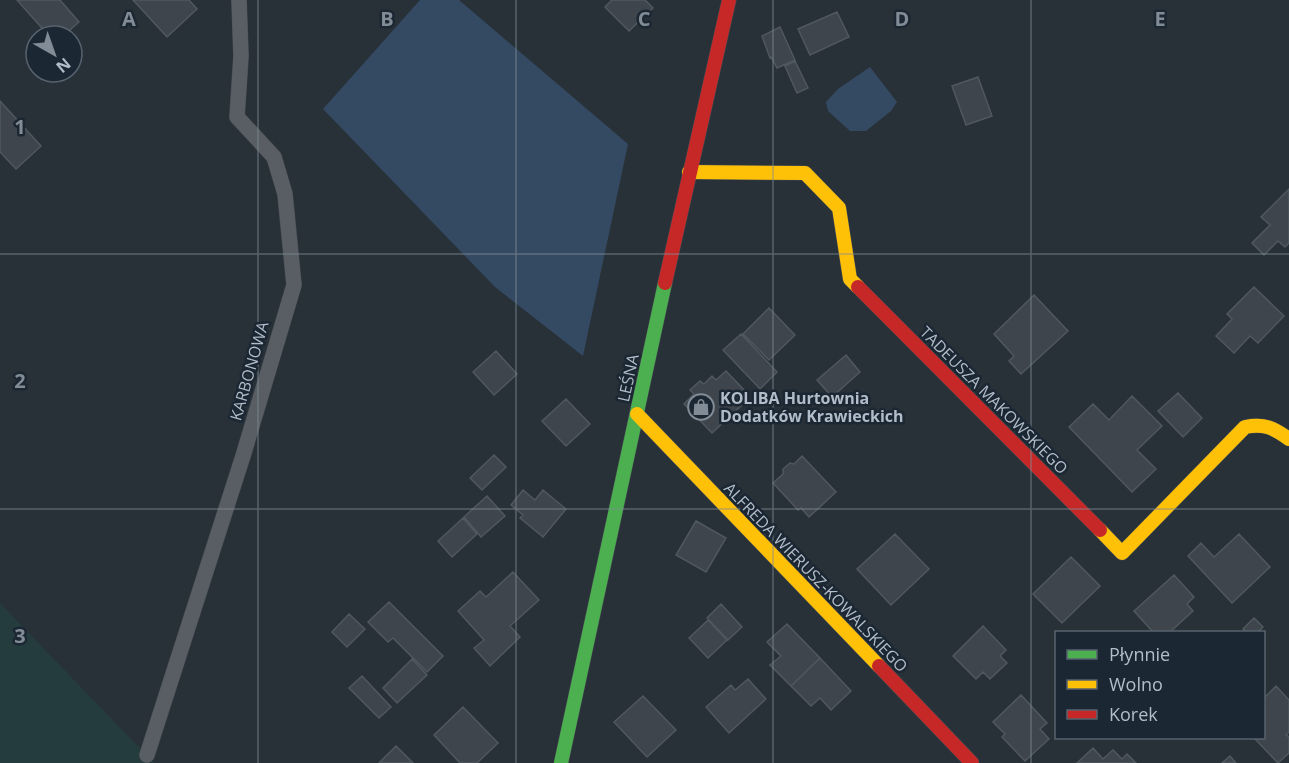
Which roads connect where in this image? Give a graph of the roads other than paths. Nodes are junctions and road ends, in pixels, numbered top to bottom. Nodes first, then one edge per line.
1 (239, 0) edge
2 (729, 0) edge
3 (689, 172) junction
4 (638, 414) junction
5 (1289, 438) edge
6 (147, 755) dead end
7 (561, 763) edge
8 (972, 763) edge

1 - 6 lane, KARBONOWA
2 - 3 street, LEŚNA
3 - 4 street, LEŚNA
3 - 5 street, TADEUSZA MAKOWSKIEGO
4 - 7 street, LEŚNA
4 - 8 street, ALFREDA WIERUSZ-KOWALSKIEGO

